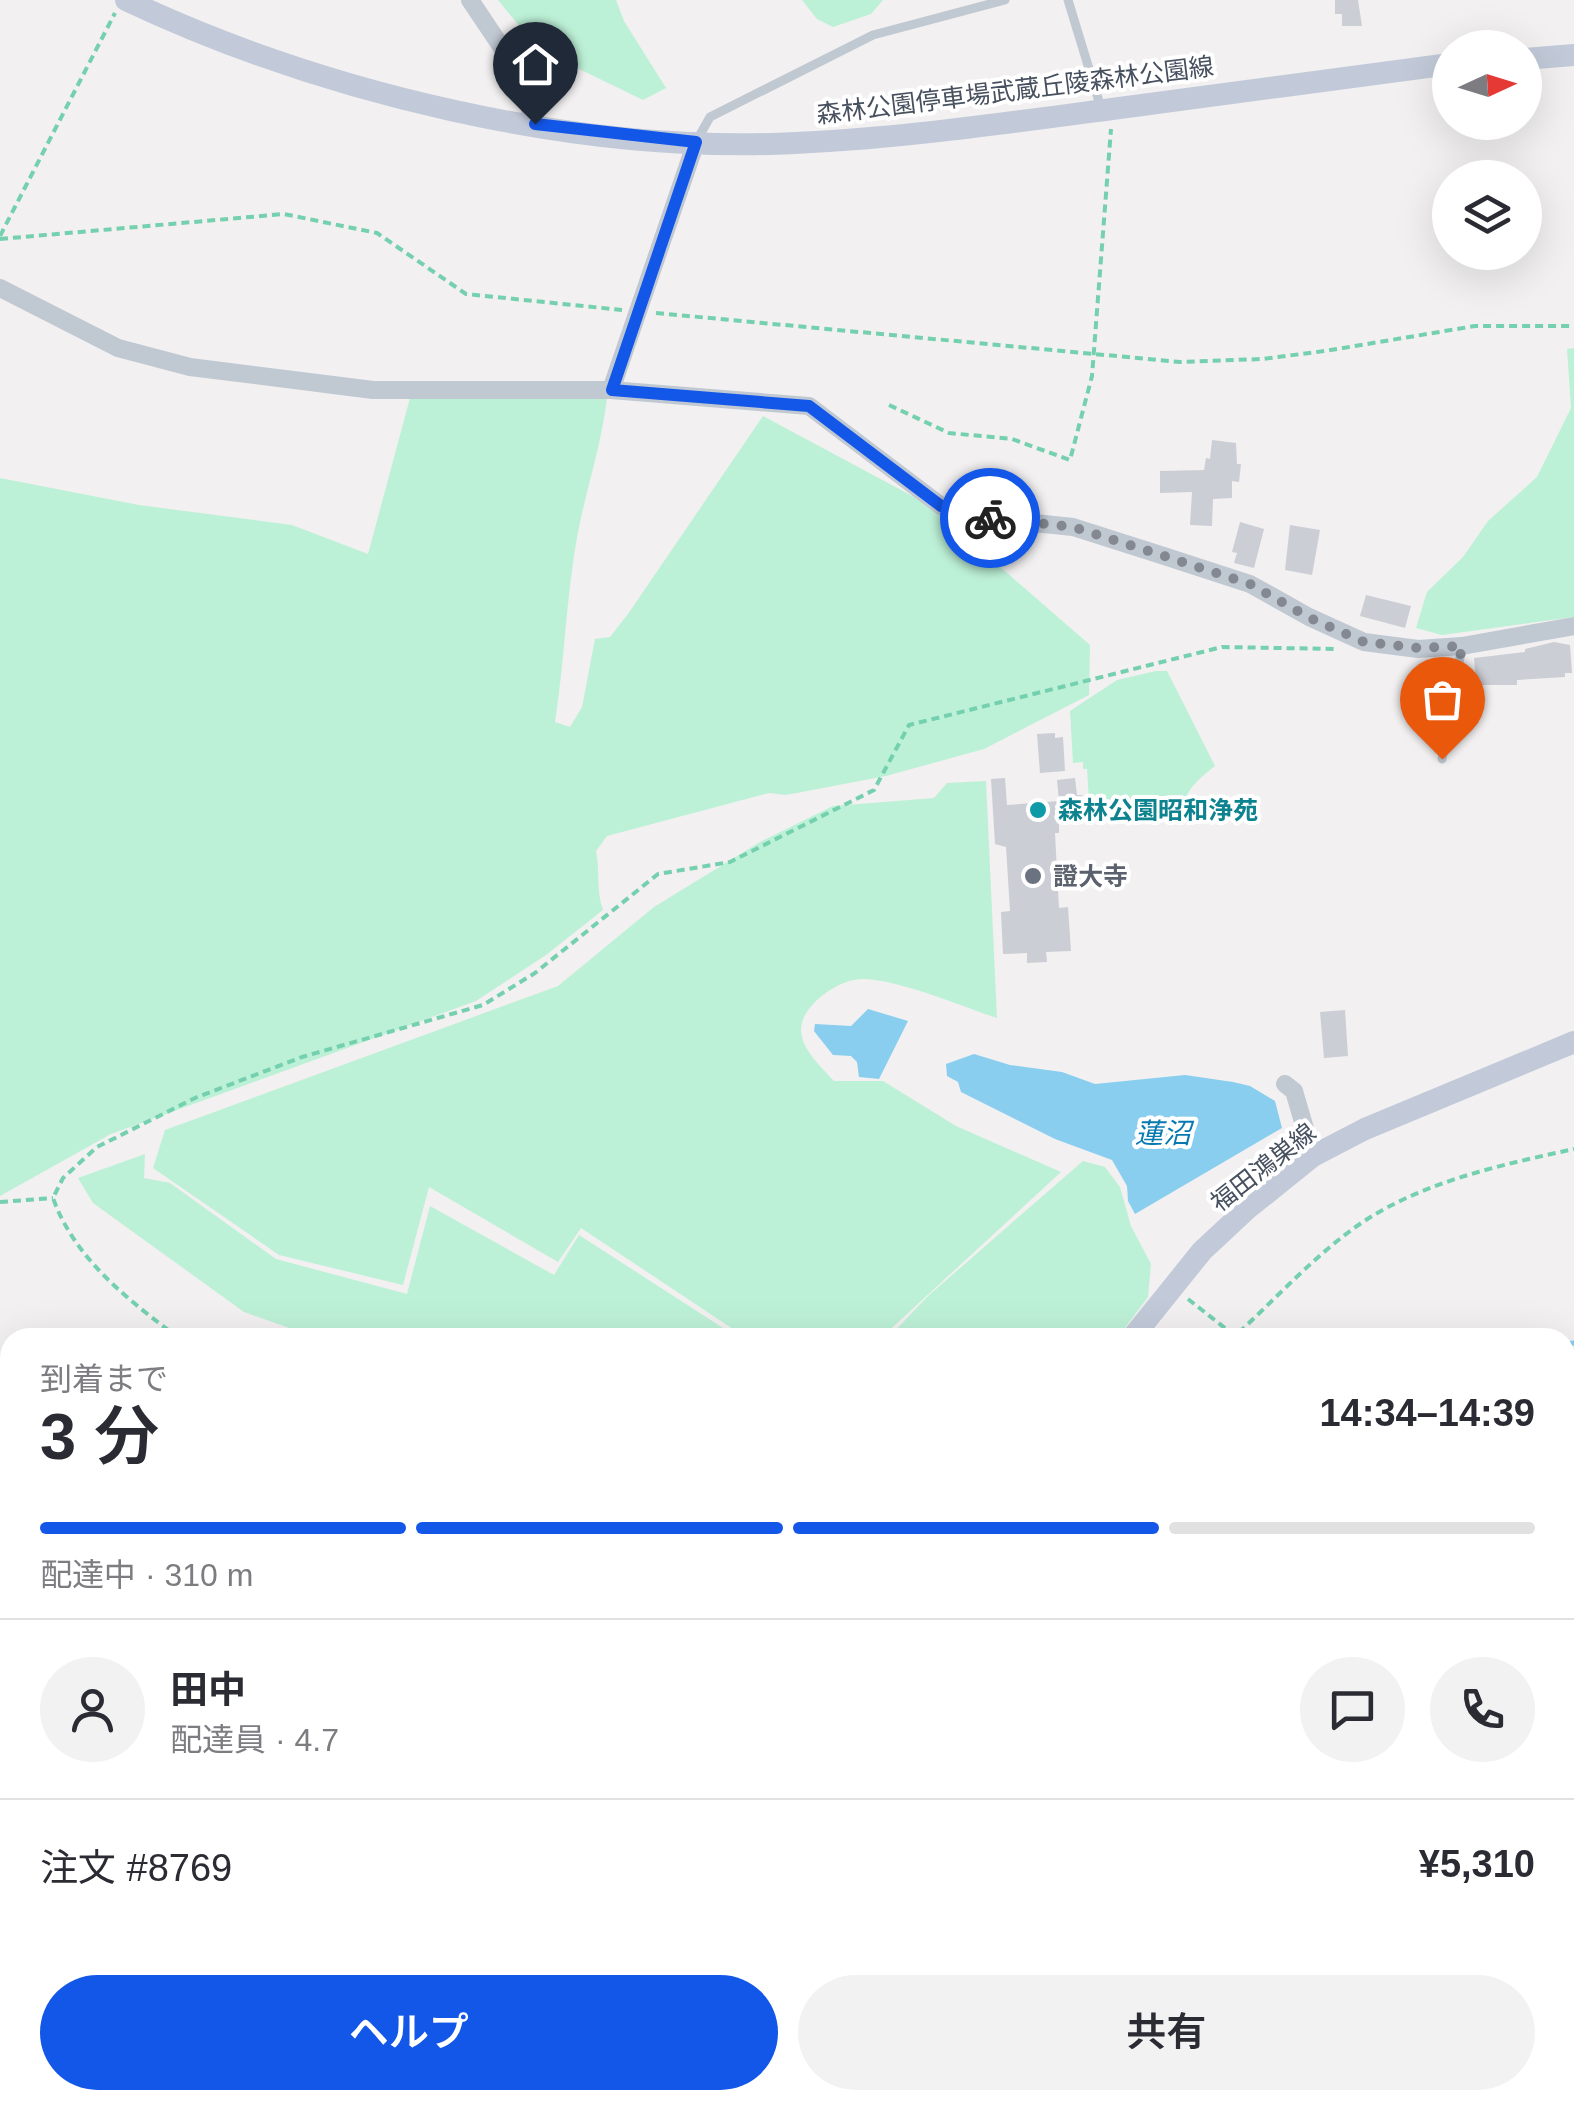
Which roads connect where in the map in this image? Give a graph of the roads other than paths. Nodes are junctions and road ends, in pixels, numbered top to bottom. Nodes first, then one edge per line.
1 (124, 0) edge
2 (470, 0) edge
3 (1005, 0) edge
4 (1068, 0) edge
5 (1574, 55) edge
6 (1542, 57) edge
7 (1432, 66) edge
8 (1107, 110) junction
9 (535, 124) junction
10 (696, 142) junction
11 (0, 288) edge
12 (612, 390) junction
13 (1574, 626) edge
14 (1462, 646) junction
15 (1442, 759) dead end
16 (1574, 1042) edge
17 (1285, 1084) dead end
18 (1313, 1156) junction
19 (1140, 1328) edge

1 - 9 main road, 森林公園停車場武蔵丘陵森林公園線
2 - 9 street
3 - 10 lane
4 - 8 lane
5 - 6 main road
7 - 8 main road, 森林公園停車場武蔵丘陵森林公園線
8 - 10 main road, 森林公園停車場武蔵丘陵森林公園線
9 - 10 main road, 森林公園停車場武蔵丘陵森林公園線
10 - 12 street
11 - 12 street
12 - 14 street
13 - 14 street
14 - 15 lane
16 - 18 main road, 福田鴻巣線
17 - 18 street
18 - 19 main road, 福田鴻巣線

